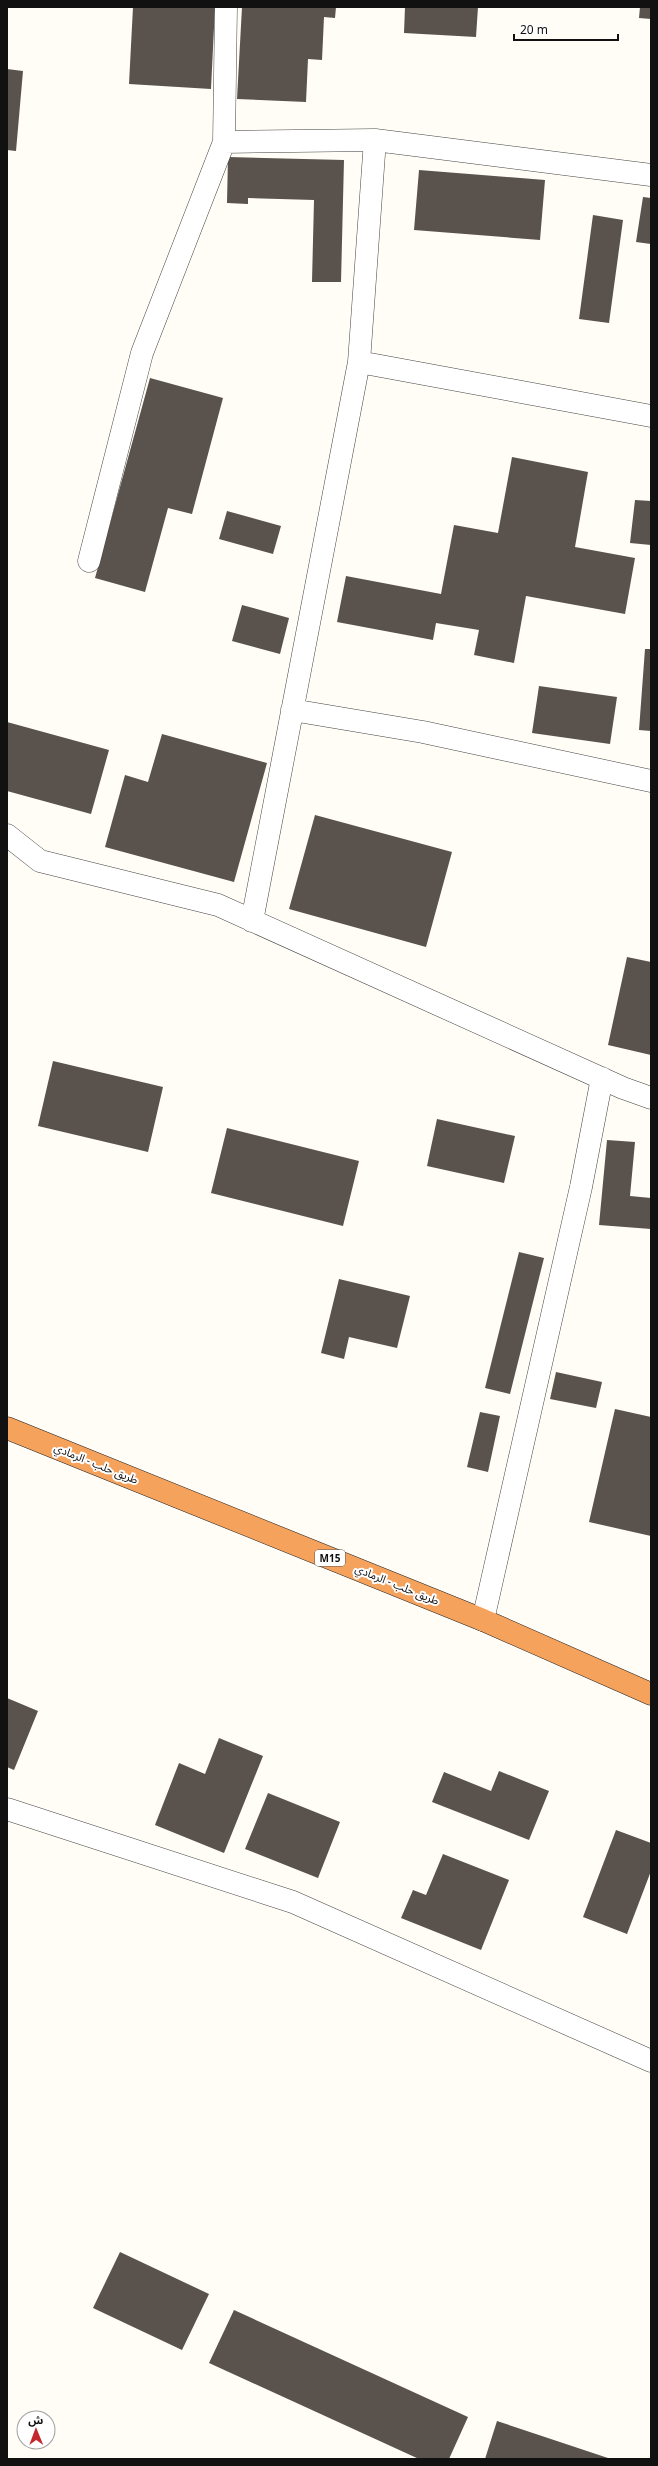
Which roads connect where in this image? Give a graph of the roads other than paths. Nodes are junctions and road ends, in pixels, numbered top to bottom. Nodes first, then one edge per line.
1 (226, 7) edge
2 (375, 140) junction
3 (224, 142) junction
4 (651, 175) edge
5 (359, 362) junction
6 (651, 416) edge
7 (89, 561) dead end
8 (292, 710) junction
9 (651, 781) edge
10 (7, 835) edge
11 (252, 921) junction
12 (602, 1078) junction
13 (651, 1098) edge
14 (7, 1428) edge
15 (483, 1620) junction
16 (651, 1694) edge
17 (7, 1810) edge
18 (651, 2061) edge

1 - 3 street
2 - 3 street
2 - 4 street
2 - 5 street
3 - 7 street
5 - 6 street
5 - 8 street
8 - 9 street
8 - 11 street
10 - 11 street
11 - 12 street
12 - 13 street
12 - 15 street
14 - 15 highway, طريق حلب - الرمادي / M15
15 - 16 highway, طريق حلب - الرمادي / M15
17 - 18 street

